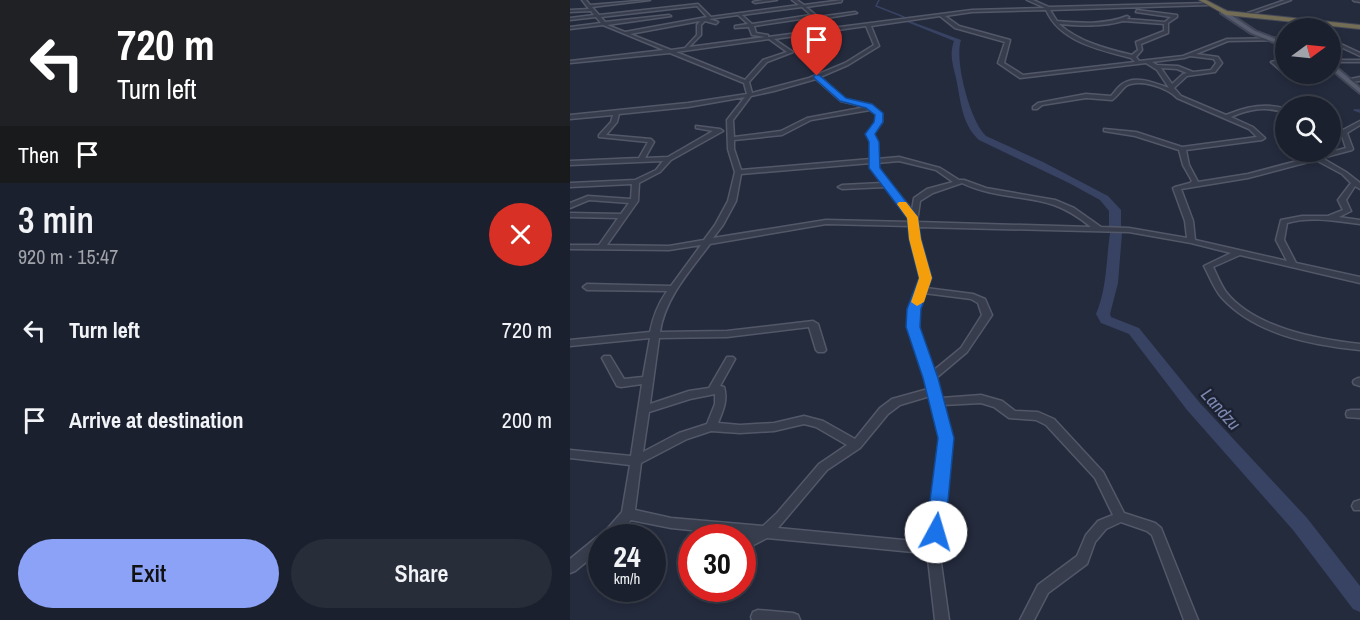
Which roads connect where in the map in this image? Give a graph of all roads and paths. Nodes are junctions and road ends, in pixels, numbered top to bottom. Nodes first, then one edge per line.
1 (584, 0) edge
2 (648, 0) edge
3 (695, 0) edge
4 (775, 0) edge
5 (794, 0) edge
6 (1029, 0) edge
7 (1139, 0) edge
8 (1289, 0) edge
9 (1355, 0) edge
10 (754, 1) edge
11 (840, 1) edge
12 (1360, 1) edge
13 (620, 2) edge
14 (1205, 2) edge
15 (1151, 4) junction
16 (1178, 5) junction
17 (698, 6) junction
18 (803, 6) junction
19 (1118, 6) junction
20 (1047, 7) junction
21 (590, 8) junction
22 (570, 11) edge
23 (765, 11) junction
24 (1125, 11) junction
25 (1223, 12) junction
26 (739, 14) junction
27 (941, 15) junction
28 (1244, 15) junction
29 (596, 16) junction
30 (669, 16) dead end
31 (1175, 16) junction
32 (816, 17) junction
33 (707, 18) junction
34 (570, 19) edge
35 (1124, 20) junction
36 (1053, 22) junction
37 (716, 23) dead end
38 (1166, 23) junction
39 (751, 25) junction
40 (868, 25) junction
41 (606, 26) junction
42 (1360, 27) edge
43 (570, 28) edge
44 (830, 28) junction
45 (626, 33) junction
46 (754, 34) junction
47 (769, 38) junction
48 (1270, 39) junction
49 (1275, 39) edge
50 (1275, 41) edge
51 (1341, 46) edge
52 (687, 47) junction
53 (669, 50) junction
54 (1189, 55) junction
55 (1360, 55) edge
56 (1135, 59) junction
57 (570, 61) edge
58 (1144, 61) junction
59 (1360, 61) edge
60 (1341, 62) edge
61 (1159, 66) junction
62 (1341, 73) edge
63 (1191, 74) junction
64 (817, 76) junction
65 (1360, 79) edge
66 (1349, 80) junction
67 (746, 82) junction
68 (1172, 89) junction
69 (1360, 91) edge
70 (750, 94) junction
71 (871, 108) junction
72 (1035, 108) dead end
73 (1275, 108) edge
74 (616, 112) junction
75 (570, 117) edge
76 (1227, 117) junction
77 (1360, 123) edge
78 (698, 127) dead end
79 (1106, 130) dead end
80 (718, 131) junction
81 (1341, 131) edge
82 (1344, 132) junction
83 (729, 134) junction
84 (1182, 149) junction
85 (1341, 152) edge
86 (669, 159) junction
87 (641, 160) junction
88 (874, 161) junction
89 (1306, 162) edge
90 (1324, 162) edge
91 (570, 163) edge
92 (738, 172) junction
93 (957, 181) junction
94 (636, 182) junction
95 (570, 185) edge
96 (887, 185) junction
97 (1193, 185) junction
98 (1357, 185) edge
99 (842, 187) dead end
100 (634, 201) junction
101 (570, 206) edge
102 (570, 214) edge
103 (624, 216) junction
104 (1328, 218) junction
105 (913, 221) junction
106 (1360, 222) edge
107 (1100, 230) junction
108 (1191, 240) junction
109 (703, 244) junction
110 (570, 247) edge
111 (602, 247) junction
112 (1242, 252) junction
113 (1292, 263) junction
114 (1360, 280) edge
115 (587, 287) dead end
116 (673, 289) junction
117 (922, 290) junction
118 (654, 335) junction
119 (570, 342) edge
120 (1360, 347) edge
121 (821, 350) dead end
122 (607, 358) dead end
123 (730, 359) dead end
124 (930, 378) junction
125 (648, 380) junction
126 (713, 390) junction
127 (935, 397) junction
128 (644, 410) junction
129 (711, 427) junction
130 (856, 445) junction
131 (570, 454) edge
132 (636, 461) junction
133 (628, 514) junction
134 (1120, 517) junction
135 (619, 524) edge
136 (766, 532) junction
137 (756, 538) edge
138 (588, 552) edge
139 (934, 556) junction
140 (570, 567) edge
141 (758, 617) dead end
142 (793, 620) edge
143 (942, 620) edge
144 (1027, 620) edge
145 (1191, 620) edge

1 - 21 street
2 - 13 street
3 - 17 street
4 - 10 street
5 - 18 street
6 - 20 street
7 - 15 street
8 - 28 street
9 - 12 street
10 - 23 street
11 - 18 street
11 - 32 street
13 - 21 street
14 - 15 street
14 - 16 street
14 - 25 highway
15 - 20 street
16 - 19 street
16 - 31 street
17 - 29 street
17 - 33 street
18 - 23 street
18 - 32 street
19 - 20 street
19 - 24 street
20 - 27 street
20 - 36 street
20 - 44 street
21 - 22 street
21 - 29 street
23 - 26 street
24 - 31 street
24 - 35 street
25 - 28 highway
25 - 48 main road
26 - 33 street
26 - 39 street
27 - 40 street
27 - 56 street
28 - 42 highway
29 - 34 street
29 - 41 street
30 - 41 street
31 - 38 street
32 - 39 street
32 - 44 street
33 - 37 street
33 - 45 street
33 - 52 street
35 - 36 street
35 - 38 street
36 - 56 street
38 - 56 street
39 - 46 street
39 - 46 street
40 - 47 street
40 - 64 street
41 - 43 street
41 - 45 street
44 - 47 street
45 - 53 street
46 - 47 street
47 - 52 street
47 - 53 street
47 - 67 street
48 - 49 street
48 - 50 main road
48 - 54 street
51 - 55 street
52 - 53 street
53 - 57 street
53 - 67 street
54 - 58 street
54 - 63 street
56 - 58 street
58 - 61 street
59 - 60 street
61 - 63 street
61 - 68 street
62 - 66 main road
63 - 68 street
64 - 70 street
64 - 71 street
65 - 66 street
66 - 69 main road
67 - 70 street
68 - 72 street
68 - 76 street
70 - 74 street
70 - 83 street
71 - 83 street
71 - 88 street
73 - 76 street
74 - 75 street
74 - 87 street
76 - 84 street
77 - 82 street
78 - 80 street
79 - 84 street
80 - 83 street
80 - 86 street
81 - 82 street
82 - 85 street
83 - 92 street
84 - 97 street
86 - 87 street
86 - 94 street
87 - 91 street
88 - 92 street
88 - 93 street
88 - 96 street
89 - 97 street
90 - 98 street
92 - 109 street
93 - 105 street
93 - 107 street
94 - 95 street
94 - 100 street
96 - 99 street
96 - 105 street
97 - 108 street
98 - 104 street
100 - 101 street
100 - 103 street
102 - 103 street
103 - 111 street
104 - 106 street
104 - 113 street
105 - 107 street
105 - 109 street
105 - 117 street
107 - 108 street
108 - 112 street
109 - 111 street
109 - 116 street
110 - 111 street
112 - 113 street
112 - 120 street
113 - 114 street
115 - 116 street
116 - 118 street
117 - 124 street
117 - 124 street
118 - 119 street
118 - 121 street
118 - 125 street
122 - 125 street
123 - 126 street
124 - 127 street
125 - 128 street
126 - 128 street
126 - 129 street
127 - 130 street
127 - 134 street
127 - 139 street
128 - 132 street
129 - 130 street
129 - 132 street
130 - 136 street
131 - 132 street
132 - 133 street
133 - 135 street
133 - 136 street
134 - 144 street
134 - 145 street
136 - 137 street
136 - 139 street
138 - 140 street
139 - 143 street
141 - 142 street

